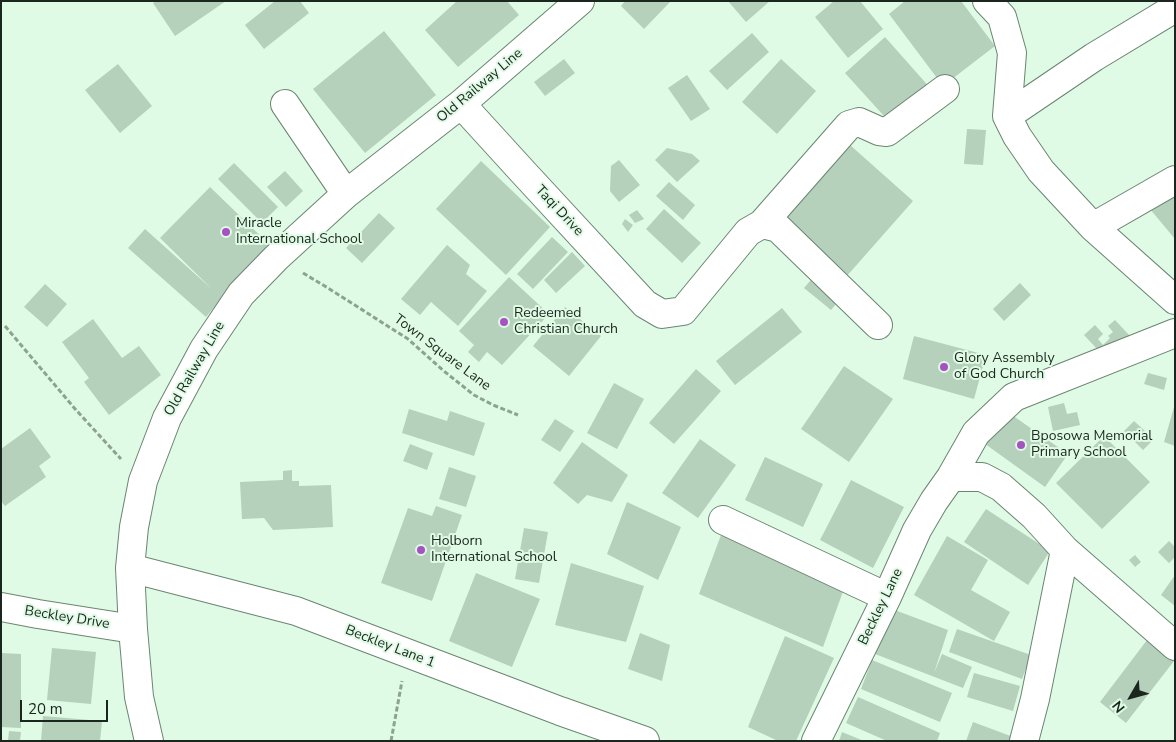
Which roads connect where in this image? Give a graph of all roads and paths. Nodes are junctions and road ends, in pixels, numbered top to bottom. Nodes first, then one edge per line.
1 (580, 1) edge
2 (987, 1) edge
3 (1160, 10) edge
4 (945, 89) dead end
5 (285, 104) dead end
6 (461, 104) junction
7 (1007, 116) junction
8 (1175, 180) edge
9 (346, 194) junction
10 (762, 224) junction
11 (1093, 227) junction
12 (276, 258) junction
13 (1175, 300) edge
14 (878, 325) dead end
15 (5, 326) dead end
16 (1175, 333) edge
17 (518, 415) dead end
18 (951, 477) junction
19 (143, 481) junction
20 (724, 520) dead end
21 (1065, 550) junction
22 (130, 568) junction
23 (887, 597) junction
24 (1, 607) edge
25 (134, 629) junction
26 (1175, 646) edge
27 (407, 653) junction
28 (149, 741) edge
29 (392, 741) edge
30 (645, 741) edge
31 (816, 741) edge
32 (1024, 741) edge

1 - 6 street, Old Railway Line
2 - 7 street
3 - 7 street
4 - 10 street
5 - 9 street
6 - 9 street, Old Railway Line
6 - 10 street, Taqi Drive
7 - 11 street
8 - 11 street
9 - 12 street, Old Railway Line
10 - 14 street
11 - 13 street
12 - 17 path, Town Square Lane
12 - 19 street, Old Railway Line
15 - 19 path
16 - 18 street, Beckley Lane
18 - 21 street
18 - 23 street, Beckley Lane
19 - 22 street, Old Railway Line
20 - 23 street
21 - 26 street
21 - 32 street
22 - 25 street, Old Railway Line
22 - 27 street, Beckley Lane 1
23 - 31 street, Beckley Lane
24 - 25 street, Beckley Drive
25 - 28 street, Old Railway Line
27 - 29 path
27 - 30 street, Beckley Lane 1

